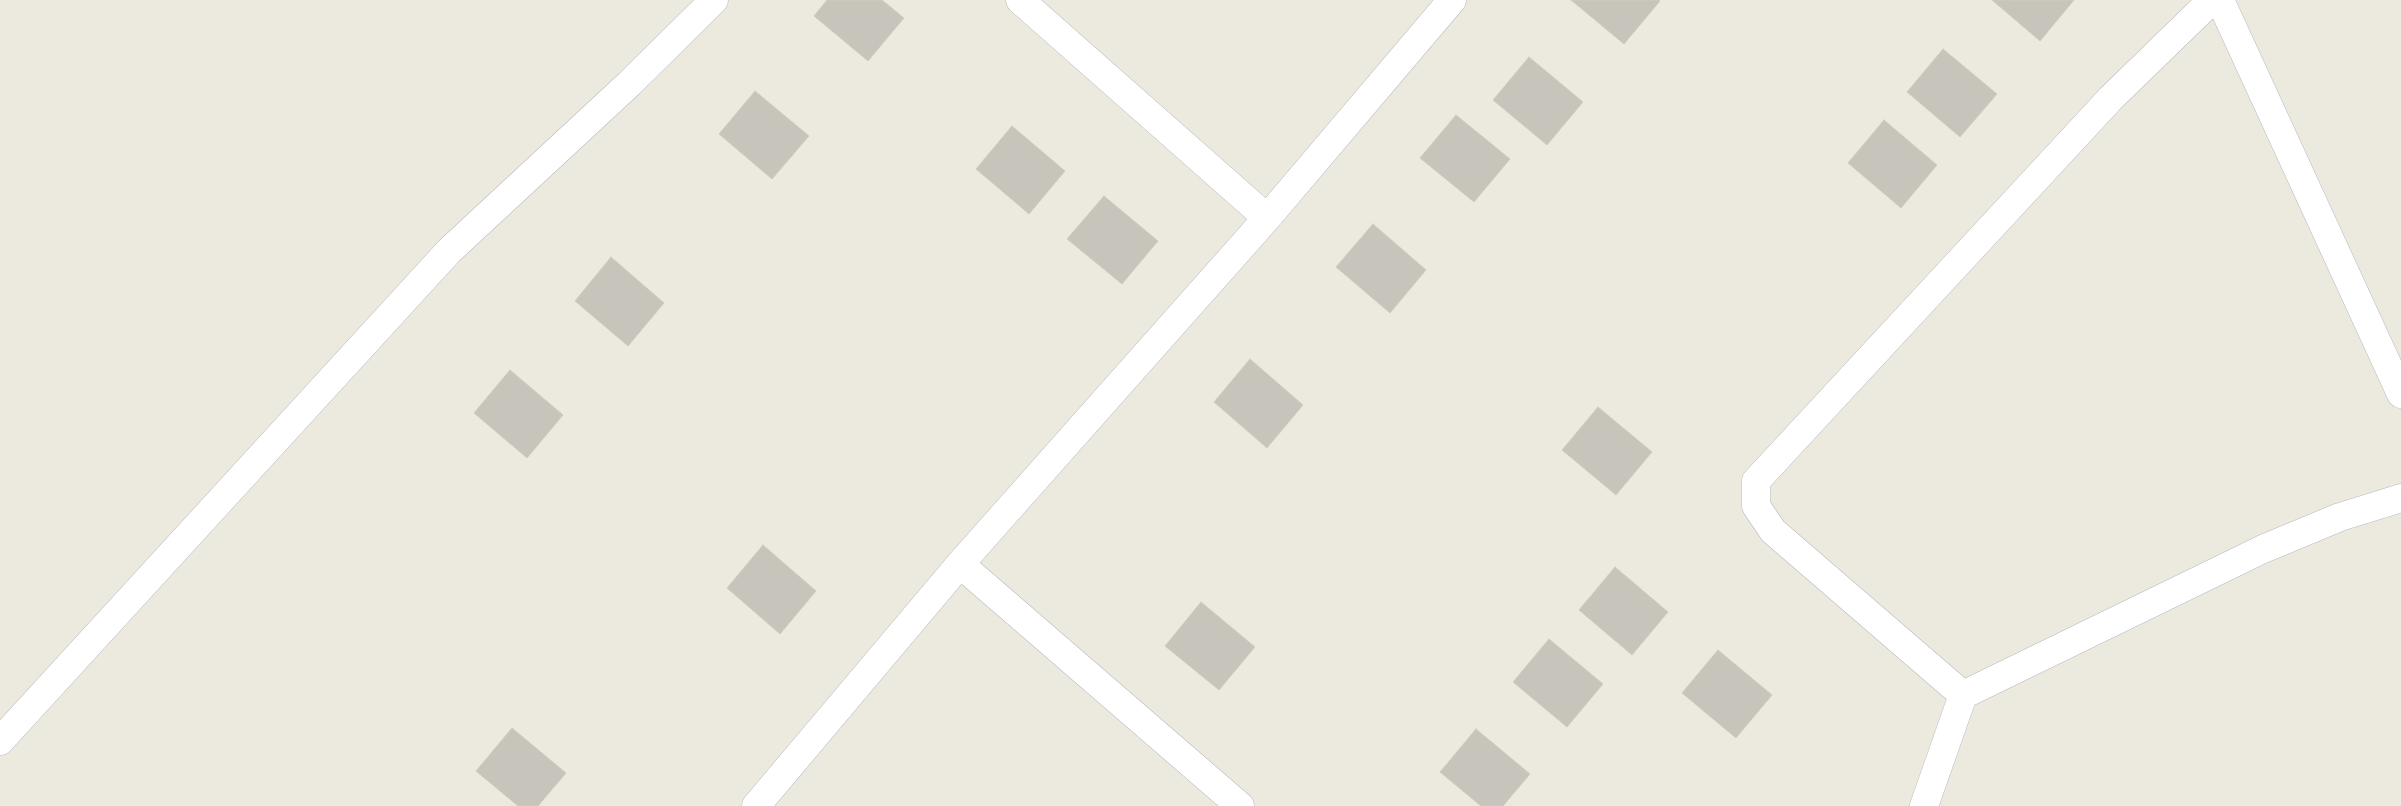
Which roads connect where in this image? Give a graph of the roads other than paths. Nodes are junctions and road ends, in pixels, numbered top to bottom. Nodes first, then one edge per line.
1 (714, 0) edge
2 (1020, 0) edge
3 (1452, 0) edge
4 (2212, 0) edge
5 (2220, 0) edge
6 (1267, 218) junction
7 (2401, 394) edge
8 (2401, 498) edge
9 (960, 564) junction
10 (1963, 695) junction
11 (0, 741) edge
12 (756, 806) edge
13 (1240, 806) edge
14 (1924, 806) edge

1 - 11 street
2 - 6 street
3 - 6 street
4 - 10 street
5 - 7 street
6 - 9 street
8 - 10 street
9 - 12 street
9 - 13 street
10 - 14 street

